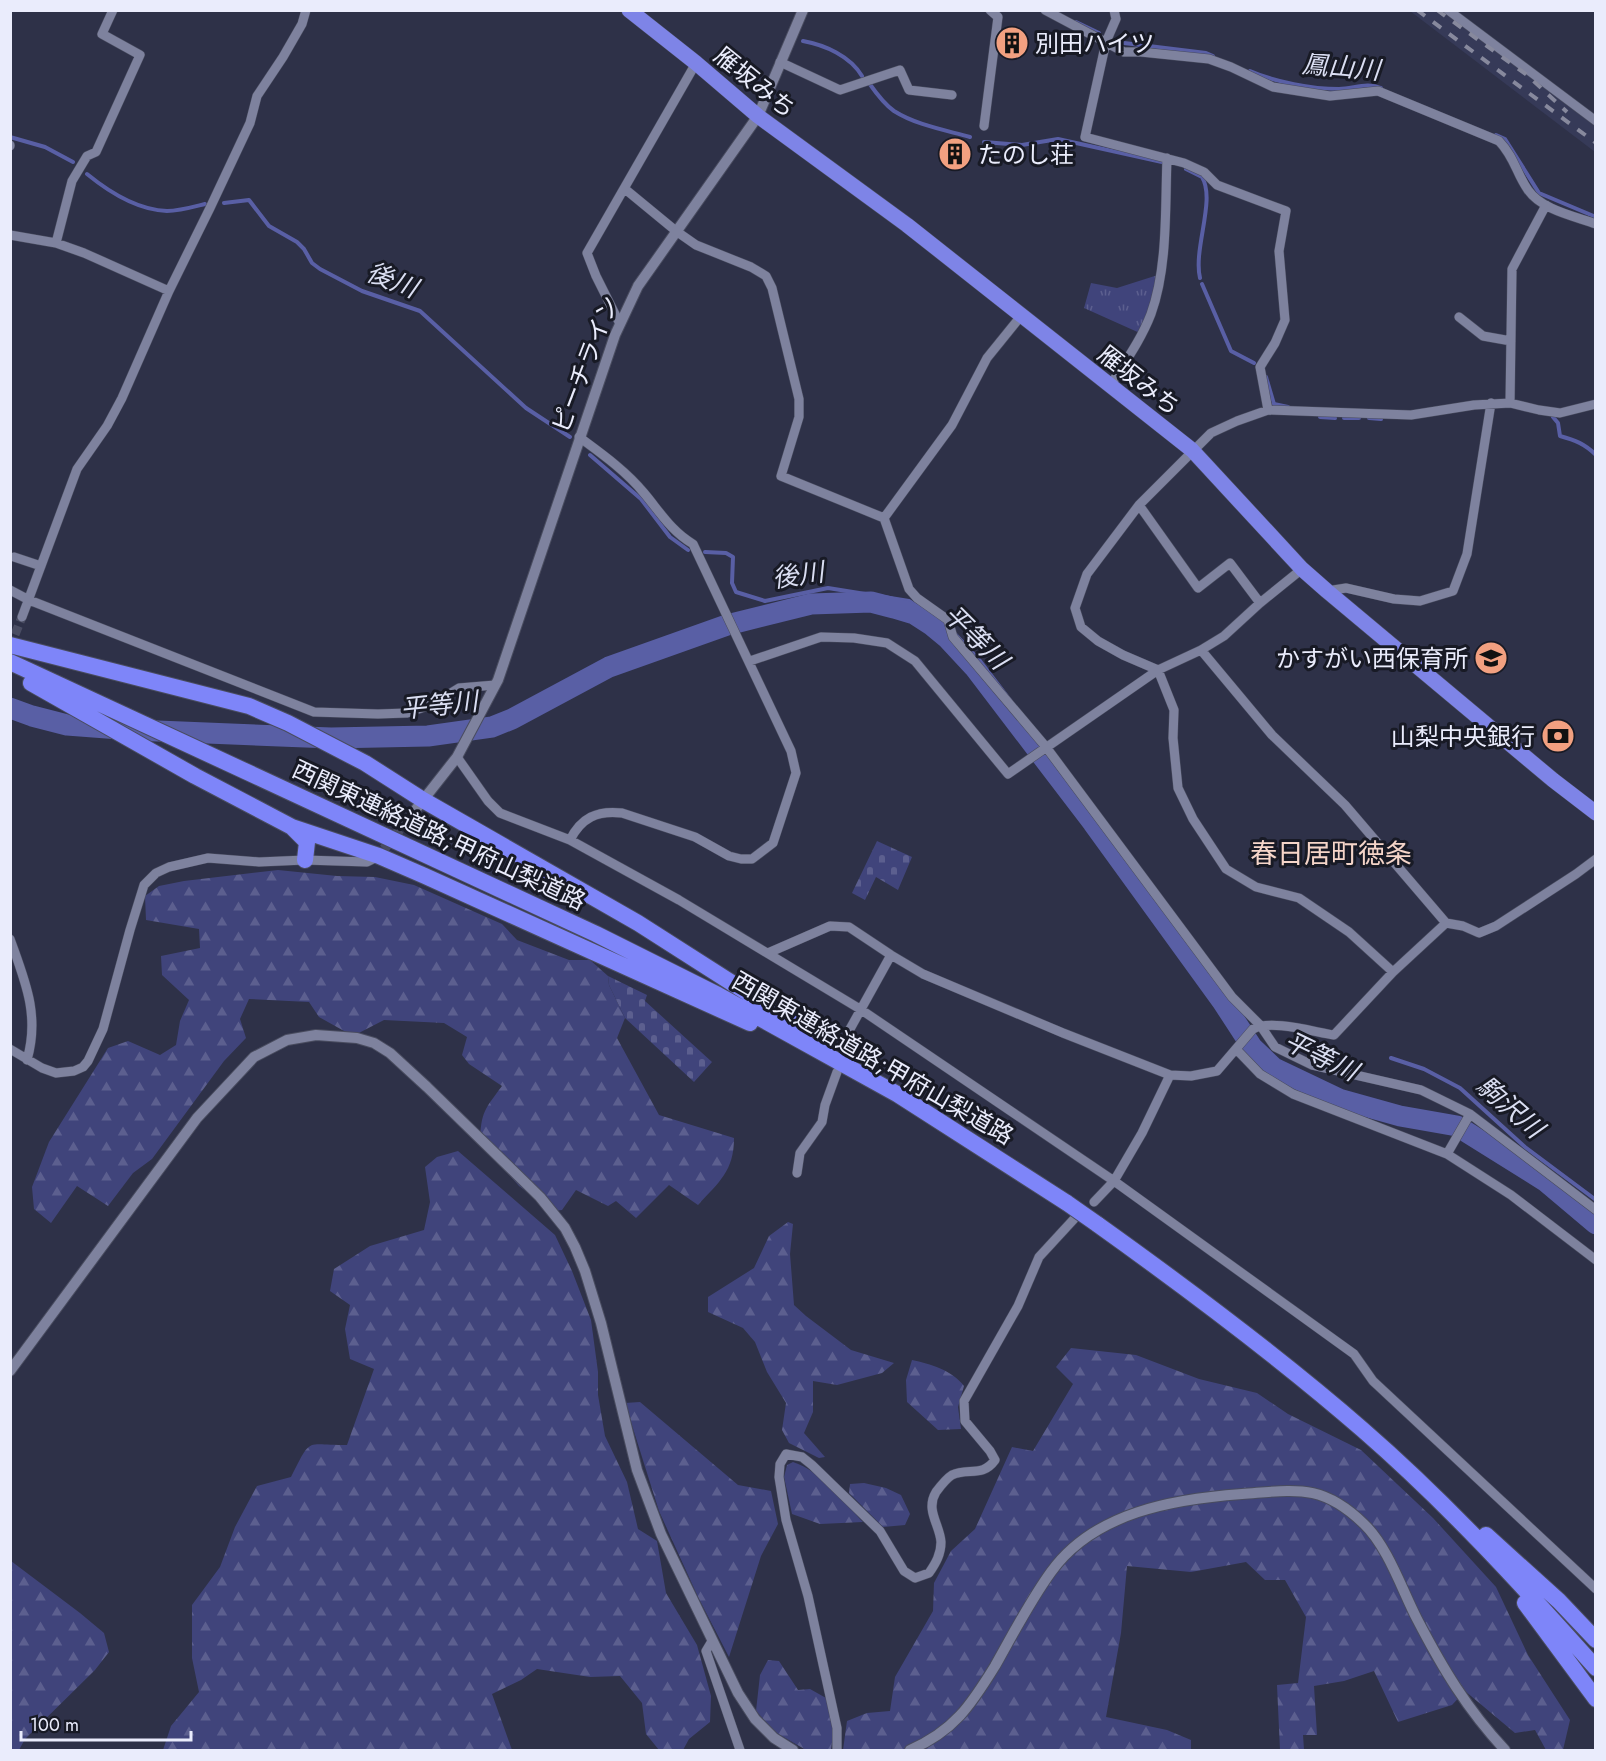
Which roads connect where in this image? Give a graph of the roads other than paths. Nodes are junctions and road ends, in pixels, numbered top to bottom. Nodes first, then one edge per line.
1 (113, 10) edge
2 (306, 10) edge
3 (629, 10) edge
4 (803, 10) edge
5 (990, 10) edge
6 (1045, 10) edge
7 (1114, 10) edge
8 (1448, 10) edge
9 (1106, 42) junction
10 (780, 62) junction
11 (696, 63) junction
12 (952, 95) dead end
13 (758, 116) junction
14 (1596, 121) edge
15 (984, 126) dead end
16 (1167, 158) junction
17 (626, 189) junction
18 (1546, 205) junction
19 (1596, 224) edge
20 (676, 231) junction
21 (10, 235) edge
22 (56, 243) junction
23 (169, 291) junction
24 (1022, 316) junction
25 (1459, 317) dead end
26 (620, 324) junction
27 (1511, 341) junction
28 (1110, 386) junction
29 (1491, 403) junction
30 (1510, 403) junction
31 (1596, 404) edge
32 (1268, 410) junction
33 (579, 437) junction
34 (1192, 450) junction
35 (1139, 505) junction
36 (884, 518) junction
37 (14, 557) dead end
38 (42, 566) junction
39 (1302, 569) junction
40 (10, 590) edge
41 (1326, 591) junction
42 (29, 600) junction
43 (1260, 603) junction
44 (22, 617) tunnel mouth
45 (10, 645) edge
46 (1201, 650) junction
47 (750, 661) junction
48 (10, 663) edge
49 (10, 670) edge
50 (1158, 670) junction
51 (495, 686) junction
52 (1046, 747) junction
53 (457, 758) junction
54 (418, 807) junction
55 (1596, 813) edge
56 (292, 827) junction
57 (570, 840) junction
58 (381, 853) junction
59 (1596, 859) edge
60 (305, 861) junction
61 (1446, 923) junction
62 (10, 939) edge
63 (768, 953) junction
64 (891, 955) junction
65 (1393, 972) junction
66 (860, 1008) junction
67 (1257, 1027) junction
68 (850, 1029) tunnel mouth
69 (10, 1049) edge
70 (1236, 1049) junction
71 (27, 1060) junction
72 (835, 1065) junction
73 (1170, 1075) junction
74 (897, 1094) junction
75 (1470, 1114) junction
76 (1447, 1154) junction
77 (797, 1173) dead end
78 (1114, 1181) junction
79 (1094, 1202) dead end
80 (1596, 1210) edge
81 (1074, 1219) dead end
82 (1596, 1260) edge
83 (10, 1371) edge
84 (1365, 1431) junction
85 (1486, 1549) junction
86 (1596, 1589) edge
87 (1596, 1640) edge
88 (712, 1641) junction
89 (1596, 1668) edge
90 (1596, 1699) edge
91 (740, 1750) edge
92 (793, 1750) edge
93 (837, 1750) edge
94 (910, 1750) edge
95 (1505, 1750) edge

1 - 22 street
2 - 23 street
3 - 11 highway, 雁坂みち
4 - 10 street, ピーチライン
5 - 15 street
6 - 9 street
7 - 9 street
8 - 14 street
9 - 16 street
9 - 18 street
10 - 12 street
10 - 13 street, ピーチライン
11 - 13 highway, 雁坂みち
11 - 17 street
13 - 20 street, ピーチライン
13 - 24 highway, 雁坂みち
16 - 28 street
16 - 32 street
17 - 20 street
17 - 26 street
18 - 19 street
18 - 27 street
20 - 26 street, ピーチライン
20 - 36 street
21 - 22 street
22 - 23 street
23 - 38 street
24 - 28 highway, 雁坂みち
24 - 36 street
25 - 27 street
26 - 33 street, ピーチライン
27 - 30 street
28 - 34 highway, 雁坂みち
29 - 30 street
29 - 32 street
29 - 41 street
30 - 31 street
32 - 34 street
33 - 47 street
33 - 51 street, ピーチライン
34 - 35 street
34 - 39 highway, 雁坂みち
35 - 43 street
35 - 50 street
36 - 52 street
37 - 38 street
38 - 42 street
39 - 41 highway, 雁坂みち
39 - 43 street
40 - 42 street
41 - 55 highway, 雁坂みち
42 - 44 street
42 - 51 street
43 - 46 street
45 - 54 highway
46 - 50 street
46 - 61 street
47 - 52 street
47 - 57 street
48 - 72 highway, 西関東連絡道路;甲府山梨道路
49 - 56 highway
50 - 52 street
50 - 65 street
51 - 53 street, ピーチライン
52 - 67 street
53 - 54 street, ピーチライン
53 - 57 street
54 - 74 highway
56 - 58 highway
56 - 60 highway
57 - 63 street
58 - 60 street
58 - 72 highway
59 - 61 street
60 - 71 street
61 - 65 street
62 - 71 street
63 - 64 street
63 - 66 street
64 - 66 street
64 - 73 street
65 - 67 street
66 - 68 street
66 - 78 street
67 - 70 street
67 - 75 street
69 - 71 street
70 - 73 street
70 - 76 street
72 - 74 highway, 西関東連絡道路;甲府山梨道路
72 - 77 street
73 - 78 street
74 - 84 highway, 西関東連絡道路;甲府山梨道路, bridge
75 - 76 street
75 - 80 street
76 - 82 street
78 - 79 street
78 - 86 street
81 - 93 street
83 - 88 street
84 - 85 highway, 西関東連絡道路;甲府山梨道路
84 - 87 highway
85 - 89 highway, 西関東連絡道路;甲府山梨道路
85 - 90 highway
88 - 91 street
88 - 92 street
94 - 95 street

